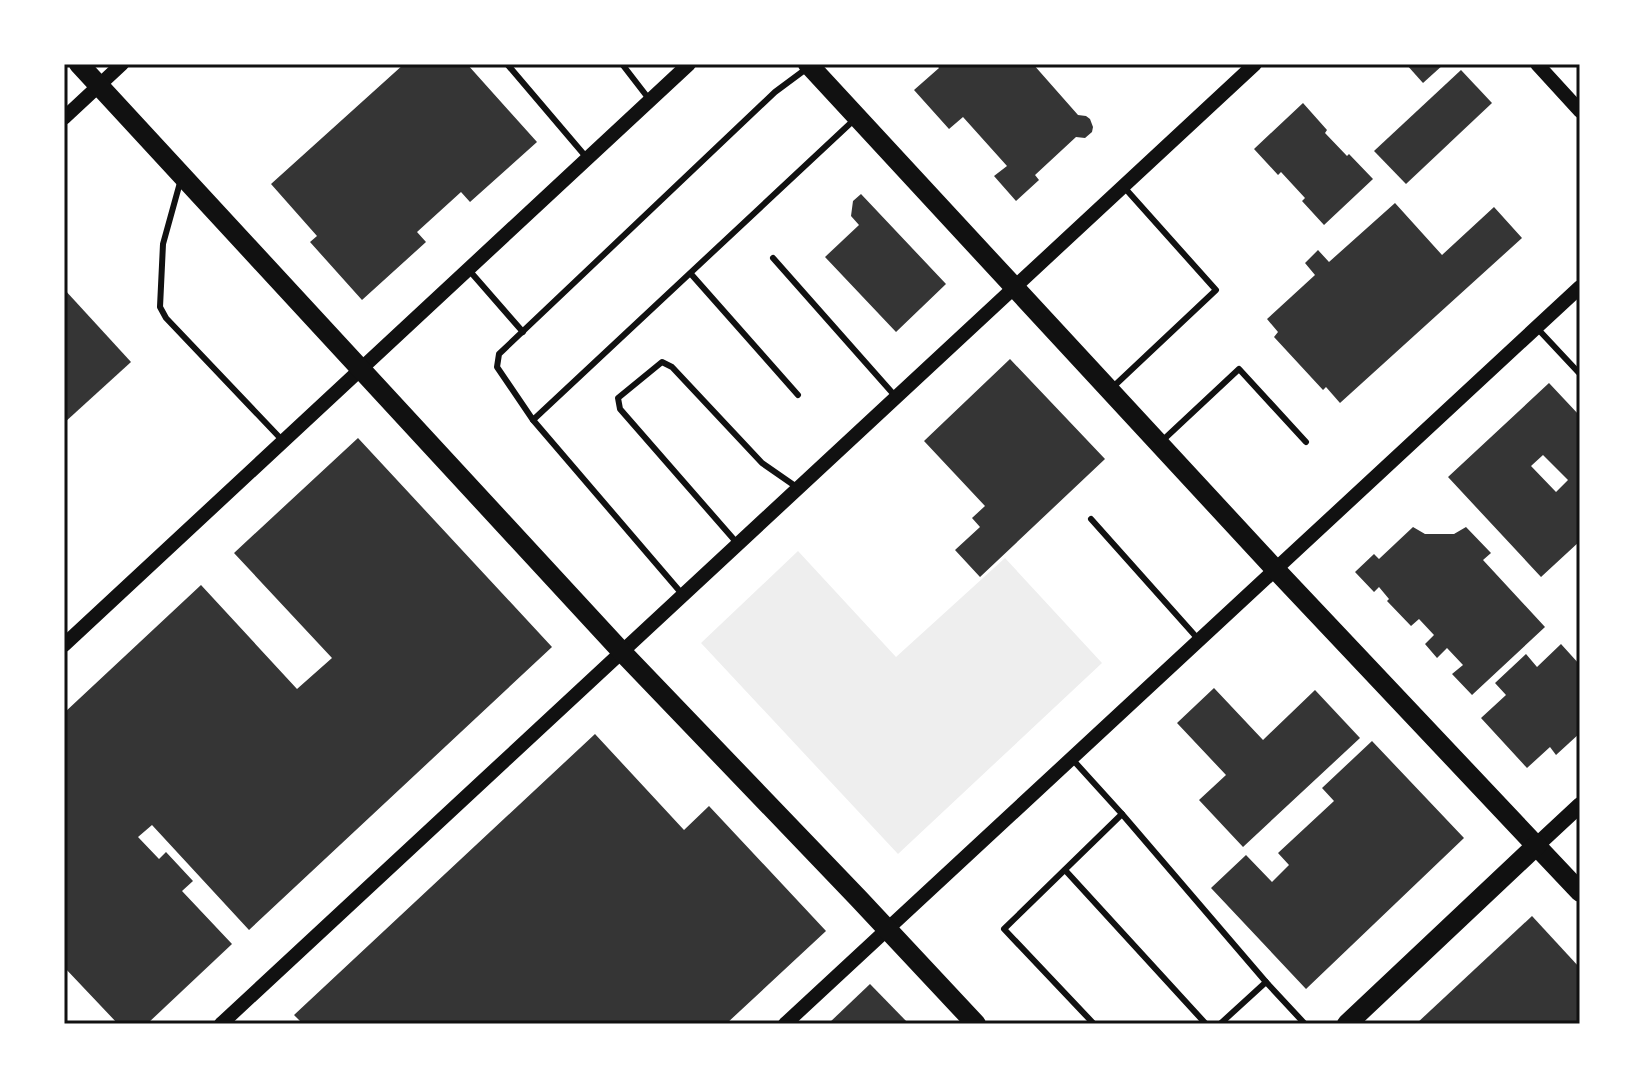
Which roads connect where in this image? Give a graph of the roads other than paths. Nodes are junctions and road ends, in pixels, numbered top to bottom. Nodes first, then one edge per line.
1 (79, 64) edge
2 (122, 64) edge
3 (507, 64) edge
4 (622, 64) edge
5 (689, 64) edge
6 (1255, 64) edge
7 (1537, 64) edge
8 (810, 65) edge
9 (99, 85) junction
10 (650, 100) junction
11 (1580, 111) edge
12 (857, 117) junction
13 (64, 118) edge
14 (587, 158) junction
15 (182, 176) junction
16 (1123, 186) junction
17 (773, 258) dead end
18 (468, 269) junction
19 (691, 274) junction
20 (1014, 287) junction
21 (1580, 287) edge
22 (1536, 327) junction
23 (523, 332) junction
24 (361, 369) junction
25 (1580, 374) edge
26 (1109, 390) junction
27 (798, 395) dead end
28 (896, 397) junction
29 (533, 420) junction
30 (284, 441) junction
31 (1306, 442) dead end
32 (1159, 444) junction
33 (798, 488) junction
34 (1091, 519) dead end
35 (738, 544) junction
36 (1275, 569) junction
37 (683, 595) junction
38 (1199, 640) junction
39 (64, 645) edge
40 (622, 652) junction
41 (1072, 758) junction
42 (1580, 805) edge
43 (1122, 814) junction
44 (1537, 845) junction
45 (1065, 870) junction
46 (1580, 892) edge
47 (887, 929) junction
48 (1266, 982) junction
49 (221, 1024) edge
50 (785, 1024) edge
51 (976, 1024) edge
52 (1094, 1024) edge
53 (1206, 1024) edge
54 (1220, 1024) edge
55 (1305, 1024) edge
56 (1347, 1024) edge

1 - 9 main road
2 - 9 street
3 - 14 lane
4 - 10 lane
5 - 10 street
6 - 16 street
7 - 11 street
8 - 12 main road
8 - 23 lane
9 - 13 street
9 - 15 main road
10 - 14 street
12 - 19 lane
12 - 20 main road
14 - 18 street
15 - 24 main road
15 - 30 lane
16 - 20 street
16 - 26 lane
17 - 28 lane
18 - 23 lane
18 - 24 street
19 - 27 lane
19 - 29 lane
20 - 26 main road
20 - 28 street
21 - 22 street
22 - 25 lane
22 - 36 street
23 - 29 lane
24 - 30 street
24 - 40 main road
26 - 32 main road
28 - 33 street
29 - 37 lane
30 - 39 street
31 - 32 lane
32 - 36 main road
33 - 35 street
33 - 35 lane
34 - 38 lane
35 - 37 street
36 - 38 street
36 - 44 main road
37 - 40 street
38 - 41 street
40 - 47 main road
40 - 49 street
41 - 43 lane
41 - 47 street
42 - 44 main road
43 - 45 lane
43 - 48 lane
44 - 46 main road
44 - 56 main road
45 - 52 lane
45 - 53 lane
47 - 50 street
47 - 51 main road
48 - 54 lane
48 - 55 lane

